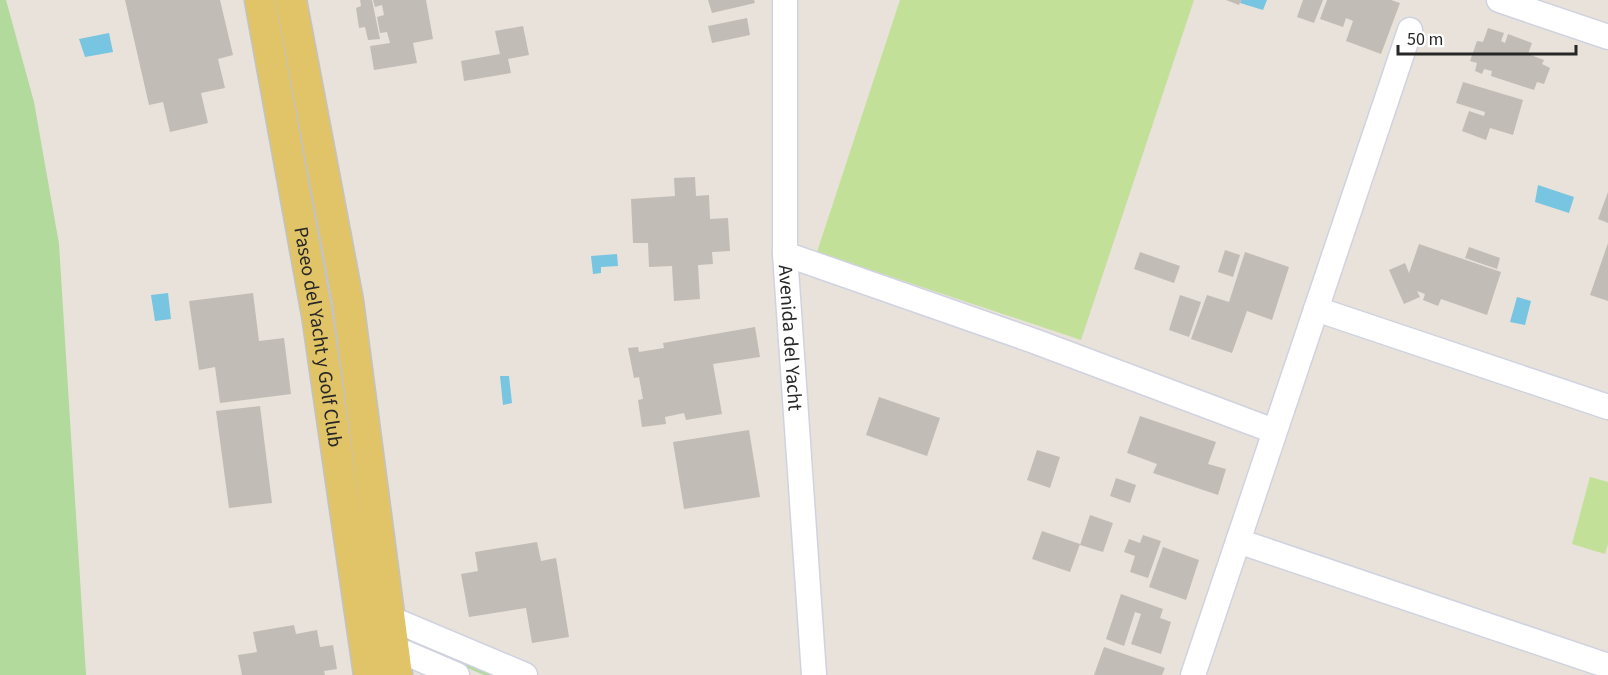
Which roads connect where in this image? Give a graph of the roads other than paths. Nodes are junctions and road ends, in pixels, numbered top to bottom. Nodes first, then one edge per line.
1 (260, 0) edge
2 (291, 0) edge
3 (785, 0) edge
4 (1499, 0) edge
5 (1410, 30) dead end
6 (1608, 37) edge
7 (785, 254) junction
8 (1316, 309) junction
9 (1608, 407) edge
10 (1274, 431) junction
11 (1238, 541) junction
12 (392, 618) junction
13 (363, 628) junction
14 (395, 661) edge
15 (1608, 666) edge
16 (369, 675) edge
17 (457, 675) edge
18 (525, 675) edge
19 (814, 675) edge
20 (1193, 675) edge

1 - 13 main road, Paseo del Yacht y Golf Club
2 - 12 main road, Paseo del Yacht y Golf Club
3 - 7 street, Avenida del Yacht
4 - 6 street
5 - 8 street
7 - 10 street
7 - 19 street, Avenida del Yacht
8 - 9 street
8 - 10 street
10 - 11 street
11 - 15 street
11 - 20 street
12 - 13 street
12 - 14 main road, Paseo del Yacht y Golf Club
12 - 18 street
13 - 14 street
13 - 16 main road, Paseo del Yacht y Golf Club
14 - 17 street

